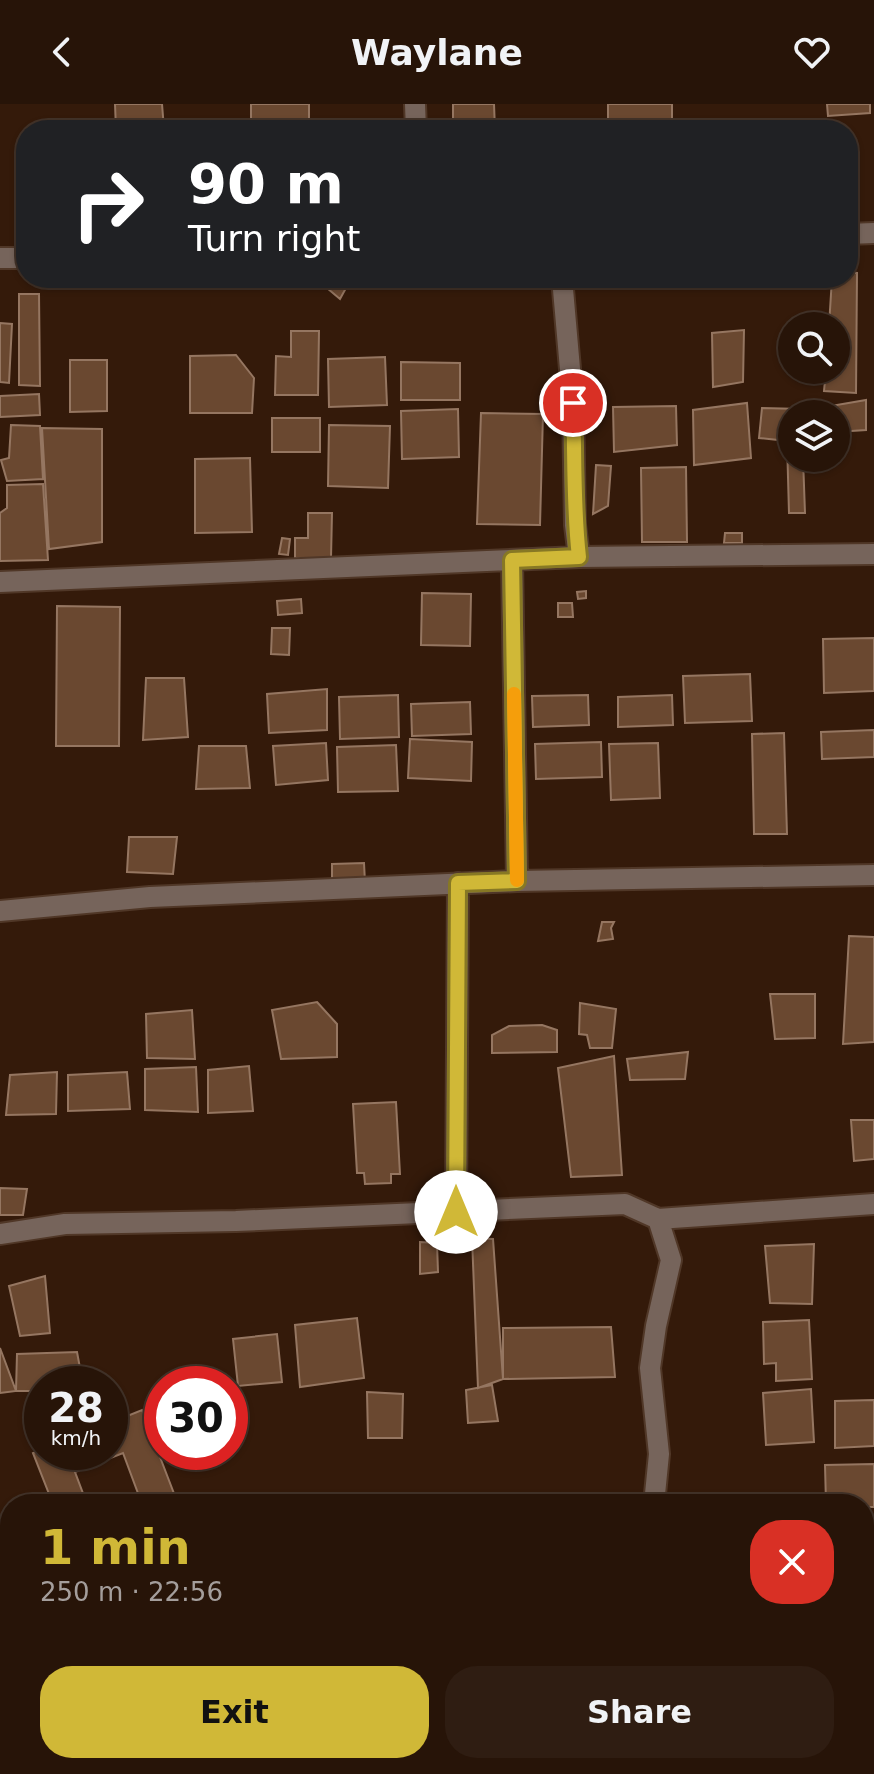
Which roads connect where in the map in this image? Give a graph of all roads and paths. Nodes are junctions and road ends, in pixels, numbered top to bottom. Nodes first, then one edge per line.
1 (563, 288) edge
2 (874, 554) edge
3 (579, 557) junction
4 (512, 560) junction
5 (0, 582) edge
6 (874, 875) edge
7 (517, 881) junction
8 (458, 883) junction
9 (0, 911) edge
10 (874, 1204) edge
11 (456, 1212) junction
12 (658, 1219) junction
13 (0, 1234) edge
14 (655, 1494) edge

1 - 3 street
2 - 3 street
3 - 4 street
4 - 5 street
4 - 7 street
6 - 7 street
7 - 8 street
8 - 9 street
8 - 11 street
10 - 12 street
11 - 12 street
11 - 13 street
12 - 14 street

